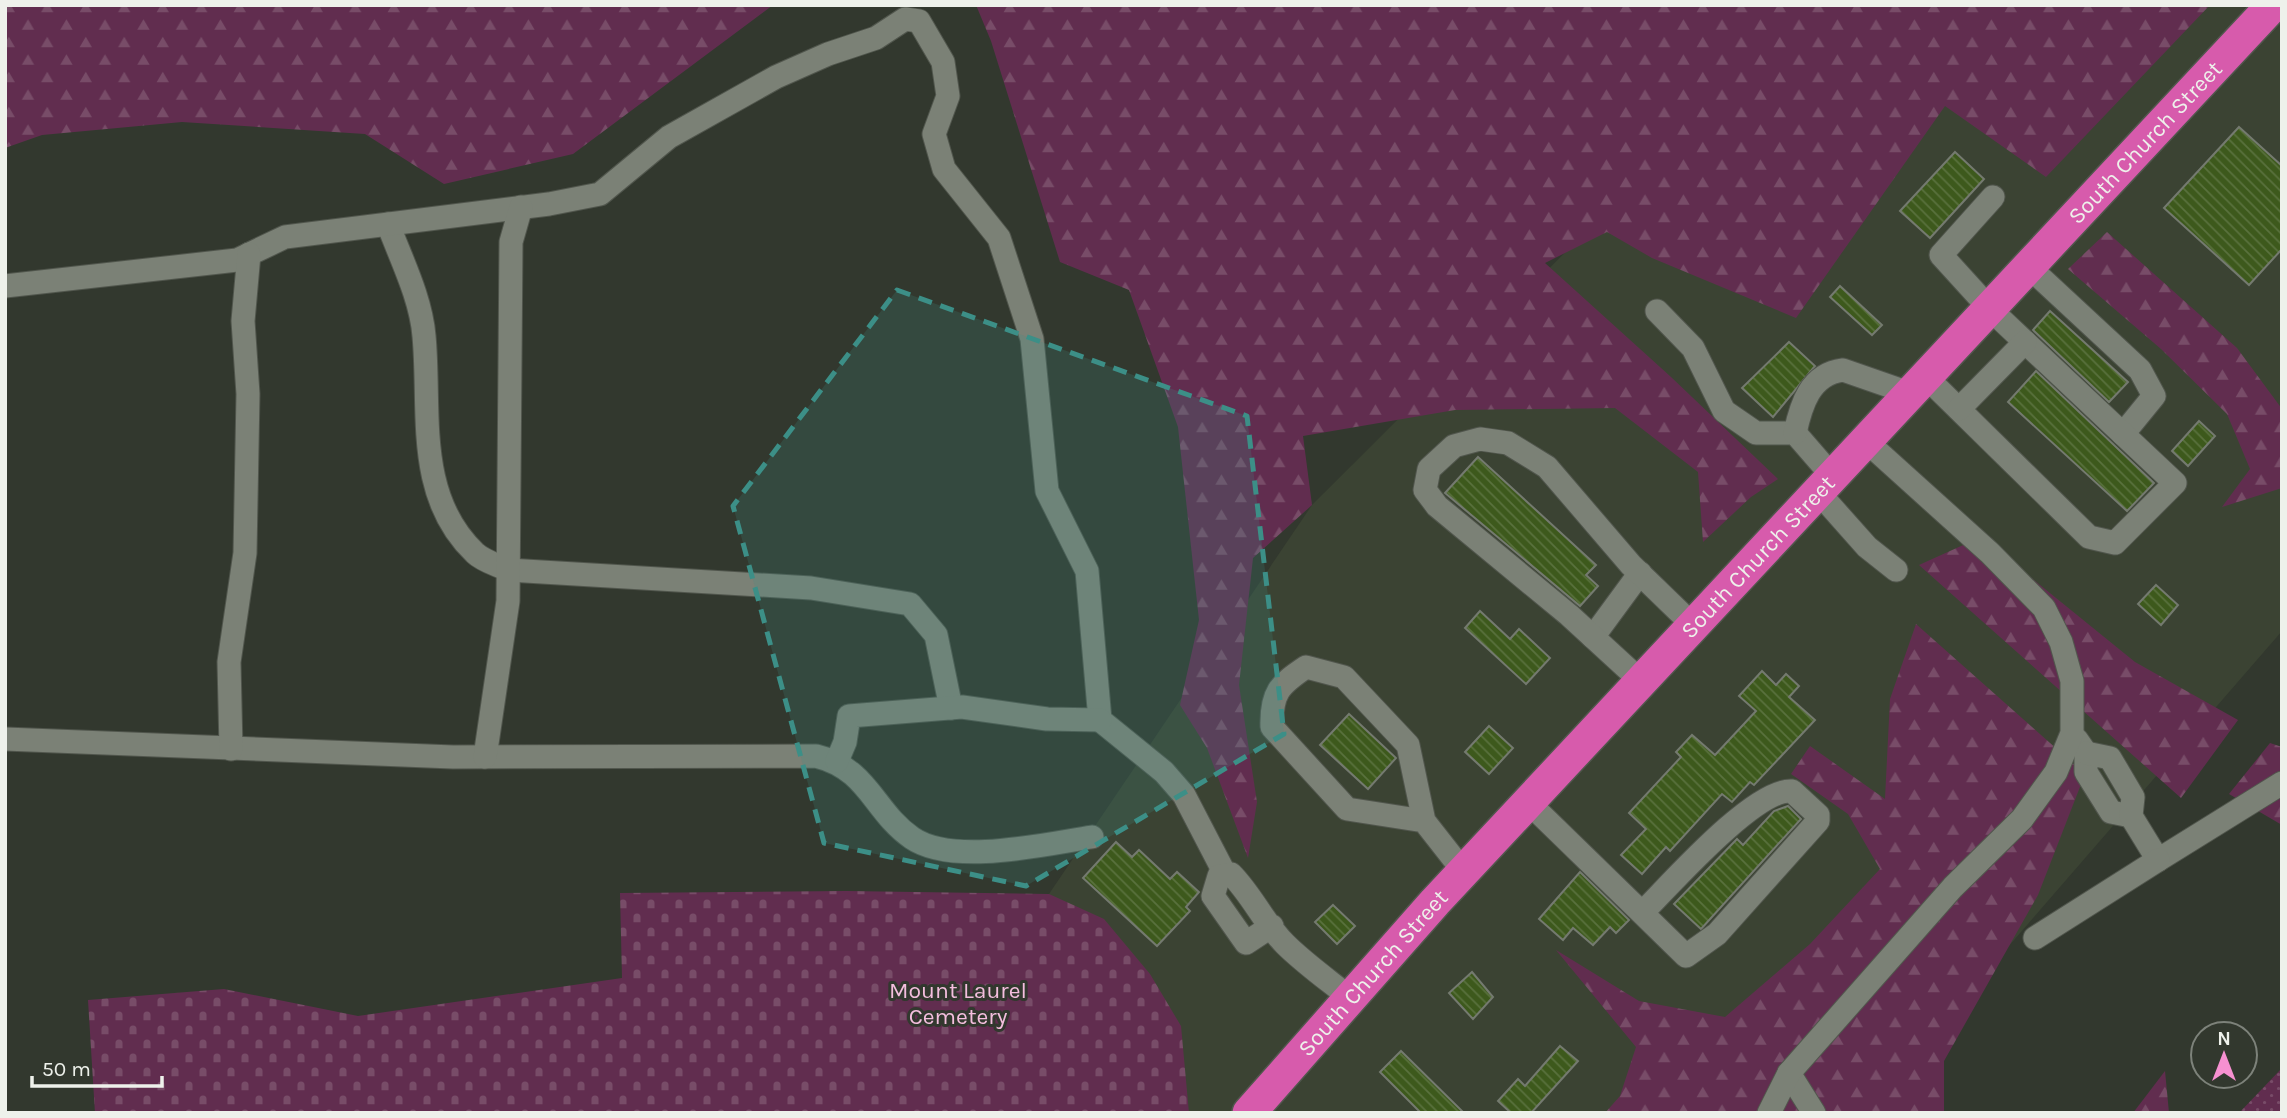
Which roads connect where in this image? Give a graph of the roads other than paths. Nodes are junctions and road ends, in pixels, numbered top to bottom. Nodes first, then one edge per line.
1 (2273, 5) edge
2 (1993, 198) dead end
3 (521, 207) junction
4 (388, 224) junction
5 (249, 254) junction
6 (2030, 268) junction
7 (5, 286) edge
8 (1991, 310) junction
9 (1657, 311) dead end
10 (2025, 342) junction
11 (1920, 386) junction
12 (1959, 409) junction
13 (1795, 433) junction
14 (2123, 434) junction
15 (1867, 442) junction
16 (1826, 485) junction
17 (508, 570) junction
18 (1896, 570) dead end
19 (1640, 573) junction
20 (1694, 626) junction
21 (1593, 637) junction
22 (1642, 682) junction
23 (951, 708) junction
24 (1100, 720) junction
25 (2072, 733) junction
26 (5, 739) edge
27 (231, 749) junction
28 (485, 757) junction
29 (837, 761) junction
30 (2282, 783) edge
31 (1528, 802) junction
32 (1424, 821) junction
33 (1092, 837) dead end
34 (2158, 860) junction
35 (1464, 872) junction
36 (1225, 874) junction
37 (1642, 913) junction
38 (1272, 926) junction
39 (2035, 938) dead end
40 (1349, 997) junction
41 (1789, 1073) junction
42 (1249, 1113) edge
43 (1769, 1113) edge
44 (1814, 1113) edge

1 - 6 highway, South Church Street
2 - 8 lane
3 - 4 lane
3 - 17 lane
3 - 24 lane
4 - 5 lane
4 - 17 lane
5 - 7 lane
5 - 27 lane
6 - 8 highway, South Church Street
6 - 14 lane
8 - 10 lane
8 - 11 highway, South Church Street
9 - 13 lane
10 - 12 lane
10 - 14 lane
11 - 12 lane
11 - 13 lane
11 - 15 highway, South Church Street
12 - 14 lane
13 - 16 lane
15 - 16 highway, South Church Street
15 - 25 lane
16 - 18 lane
16 - 20 highway, South Church Street
17 - 23 lane
17 - 28 lane
19 - 20 lane
19 - 21 lane
19 - 21 lane
20 - 22 highway, South Church Street
21 - 22 lane
22 - 31 highway, South Church Street
23 - 24 lane
23 - 29 lane
24 - 36 lane
25 - 34 lane
25 - 41 lane
26 - 27 lane
27 - 28 lane
28 - 29 lane
29 - 33 lane
30 - 34 lane
31 - 35 highway, South Church Street
31 - 37 lane
32 - 32 lane
32 - 35 lane
34 - 39 lane
35 - 40 highway, South Church Street
36 - 38 lane
36 - 38 lane
37 - 37 lane
38 - 40 lane
40 - 42 highway, South Church Street
41 - 43 lane
41 - 44 lane

